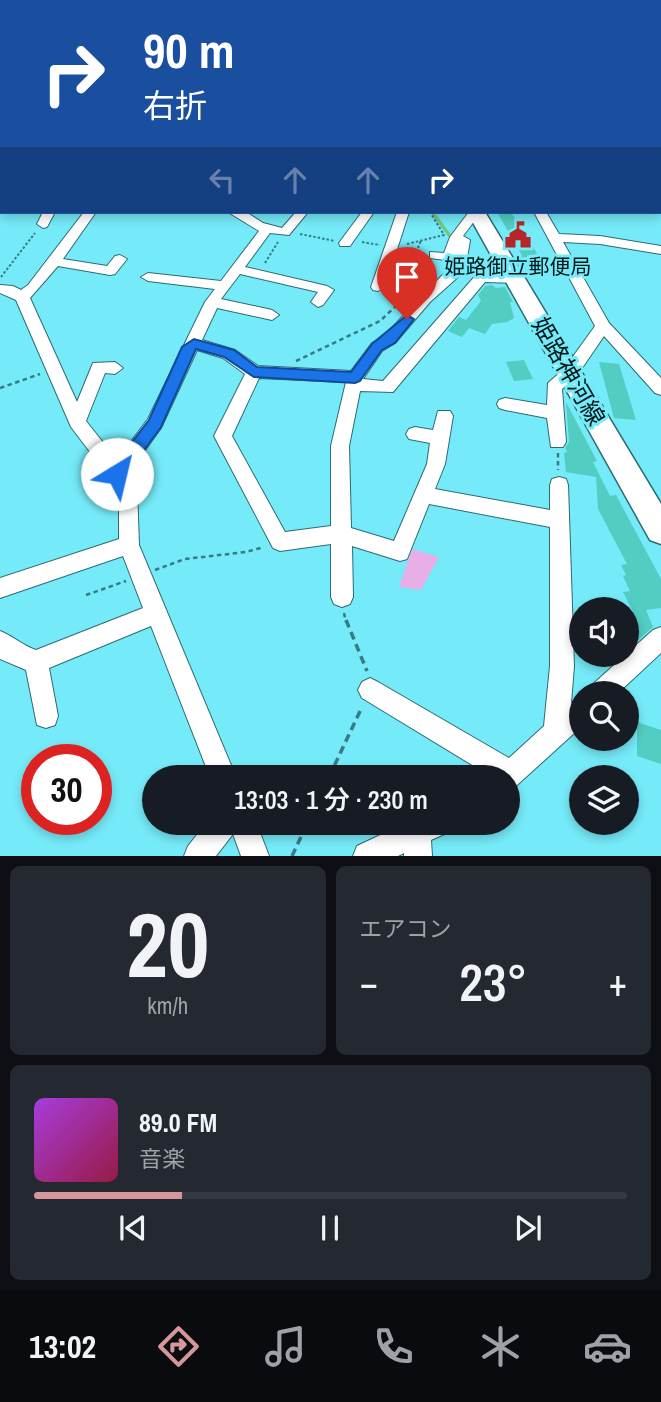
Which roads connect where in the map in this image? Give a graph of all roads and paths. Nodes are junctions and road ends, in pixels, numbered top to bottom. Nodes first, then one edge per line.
1 (88, 214) edge
2 (245, 214) edge
3 (300, 214) edge
4 (367, 214) edge
5 (402, 214) edge
6 (431, 214) edge
7 (474, 214) edge
8 (477, 214) edge
9 (541, 214) edge
10 (44, 216) edge
11 (267, 229) junction
12 (557, 239) junction
13 (464, 240) dead end
14 (345, 243) dead end
15 (661, 250) edge
16 (435, 255) dead end
17 (120, 259) dead end
18 (56, 262) junction
19 (234, 269) junction
20 (148, 277) dead end
21 (515, 279) junction
22 (0, 280) edge
23 (222, 285) junction
24 (378, 287) dead end
25 (0, 289) edge
26 (22, 297) junction
27 (212, 302) junction
28 (318, 302) dead end
29 (272, 315) dead end
30 (603, 326) junction
31 (194, 343) junction
32 (115, 368) dead end
33 (54, 369) junction
34 (262, 372) junction
35 (570, 373) junction
36 (354, 381) junction
37 (0, 388) edge
38 (661, 389) edge
39 (505, 404) dead end
40 (555, 413) junction
41 (444, 416) dead end
42 (77, 422) junction
43 (415, 434) dead end
44 (440, 438) junction
45 (557, 442) joint
46 (117, 474) junction
47 (559, 485) joint
48 (424, 495) junction
49 (558, 520) junction
50 (661, 531) edge
51 (341, 534) junction
52 (281, 542) junction
53 (129, 545) junction
54 (141, 575) junction
55 (0, 588) edge
56 (86, 596) dead end
57 (342, 597) dead end
58 (157, 614) junction
59 (661, 638) edge
60 (0, 642) edge
61 (36, 662) junction
62 (613, 681) edge
63 (370, 690) dead end
64 (46, 716) dead end
65 (569, 722) edge
66 (556, 734) junction
67 (218, 765) edge
68 (491, 765) edge
69 (520, 766) edge
70 (215, 835) edge
71 (247, 835) edge
72 (301, 835) edge
73 (425, 844) edge
74 (198, 856) edge
75 (256, 856) edge
76 (292, 856) edge
77 (367, 856) edge

1 - 18 street
2 - 11 street
3 - 11 street
4 - 14 street
5 - 24 street
6 - 34 path
7 - 16 street
8 - 21 main road, 姫路神河線
9 - 12 street
10 - 22 path
11 - 19 street
12 - 15 street
12 - 30 street
13 - 36 street
17 - 18 street
18 - 26 street
19 - 23 street
19 - 28 street
20 - 23 street
21 - 35 main road, 姫路神河線
21 - 36 street
23 - 27 street
25 - 26 street
26 - 33 street
27 - 29 street
27 - 31 street
30 - 35 street
30 - 38 street
31 - 34 street
31 - 46 street
32 - 42 street
33 - 37 path
33 - 42 street
34 - 36 street
34 - 52 street
35 - 40 street
35 - 50 main road, 姫路神河線
36 - 51 street
39 - 40 street
40 - 45 street
41 - 44 street
42 - 46 street
43 - 44 street
44 - 48 street
45 - 47 path
46 - 53 street
47 - 49 street
48 - 49 street
48 - 51 street
49 - 66 street
51 - 52 street
51 - 57 street
52 - 54 path
53 - 54 street
53 - 55 street
54 - 56 path
54 - 58 street
58 - 61 street
58 - 67 street
59 - 62 street
60 - 61 street
61 - 64 street
63 - 68 street
65 - 66 street
66 - 69 street
70 - 74 street
71 - 75 street
72 - 76 path
73 - 77 street

